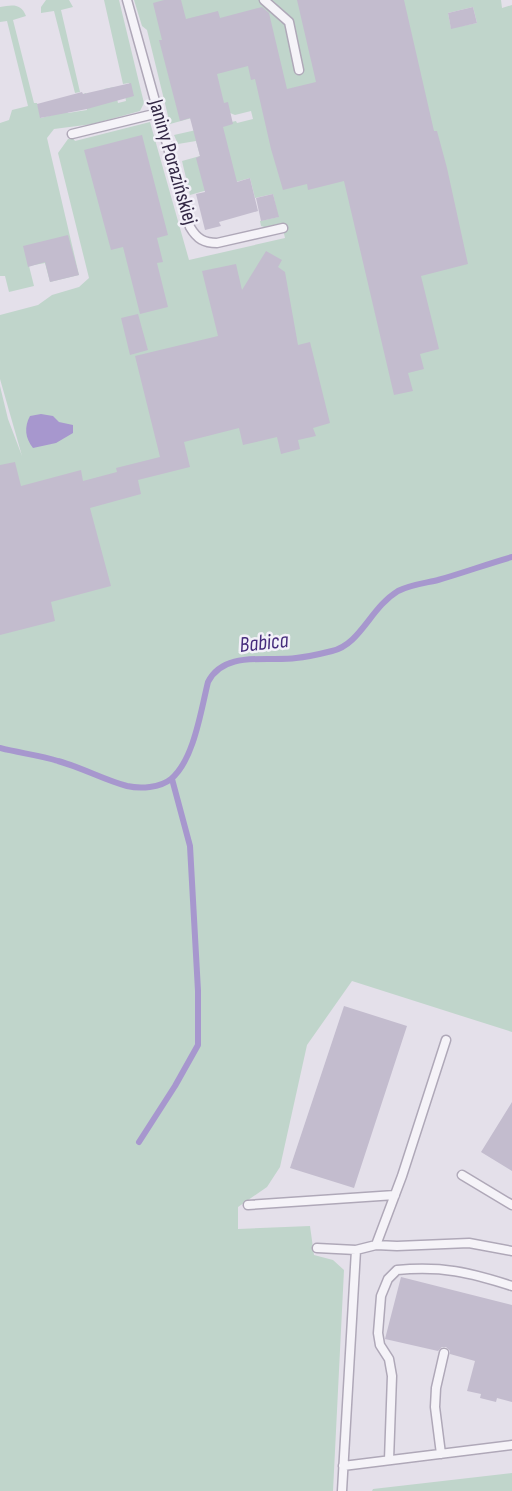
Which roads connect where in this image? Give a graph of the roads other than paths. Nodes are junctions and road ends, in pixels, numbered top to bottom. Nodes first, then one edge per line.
1 (127, 0) edge
2 (264, 0) edge
3 (299, 70) dead end
4 (158, 112) junction
5 (72, 134) dead end
6 (283, 228) dead end
7 (446, 1040) dead end
8 (462, 1175) dead end
9 (395, 1195) junction
10 (248, 1205) dead end
11 (512, 1205) edge
12 (376, 1245) junction
13 (317, 1248) dead end
14 (356, 1250) junction
15 (512, 1251) edge
16 (512, 1286) edge
17 (444, 1353) dead end
18 (512, 1445) edge
19 (441, 1454) junction
20 (389, 1460) junction
21 (343, 1466) junction
22 (342, 1491) edge

1 - 4 lane, Janiny Porazińskiej
2 - 3 lane
4 - 5 lane
4 - 6 lane, Janiny Porazińskiej
7 - 9 lane
8 - 11 lane
9 - 10 lane
9 - 12 lane
12 - 14 lane
12 - 15 lane
13 - 14 lane
14 - 21 lane
16 - 20 lane
17 - 19 lane
18 - 19 lane
19 - 20 lane
20 - 21 lane
21 - 22 lane

